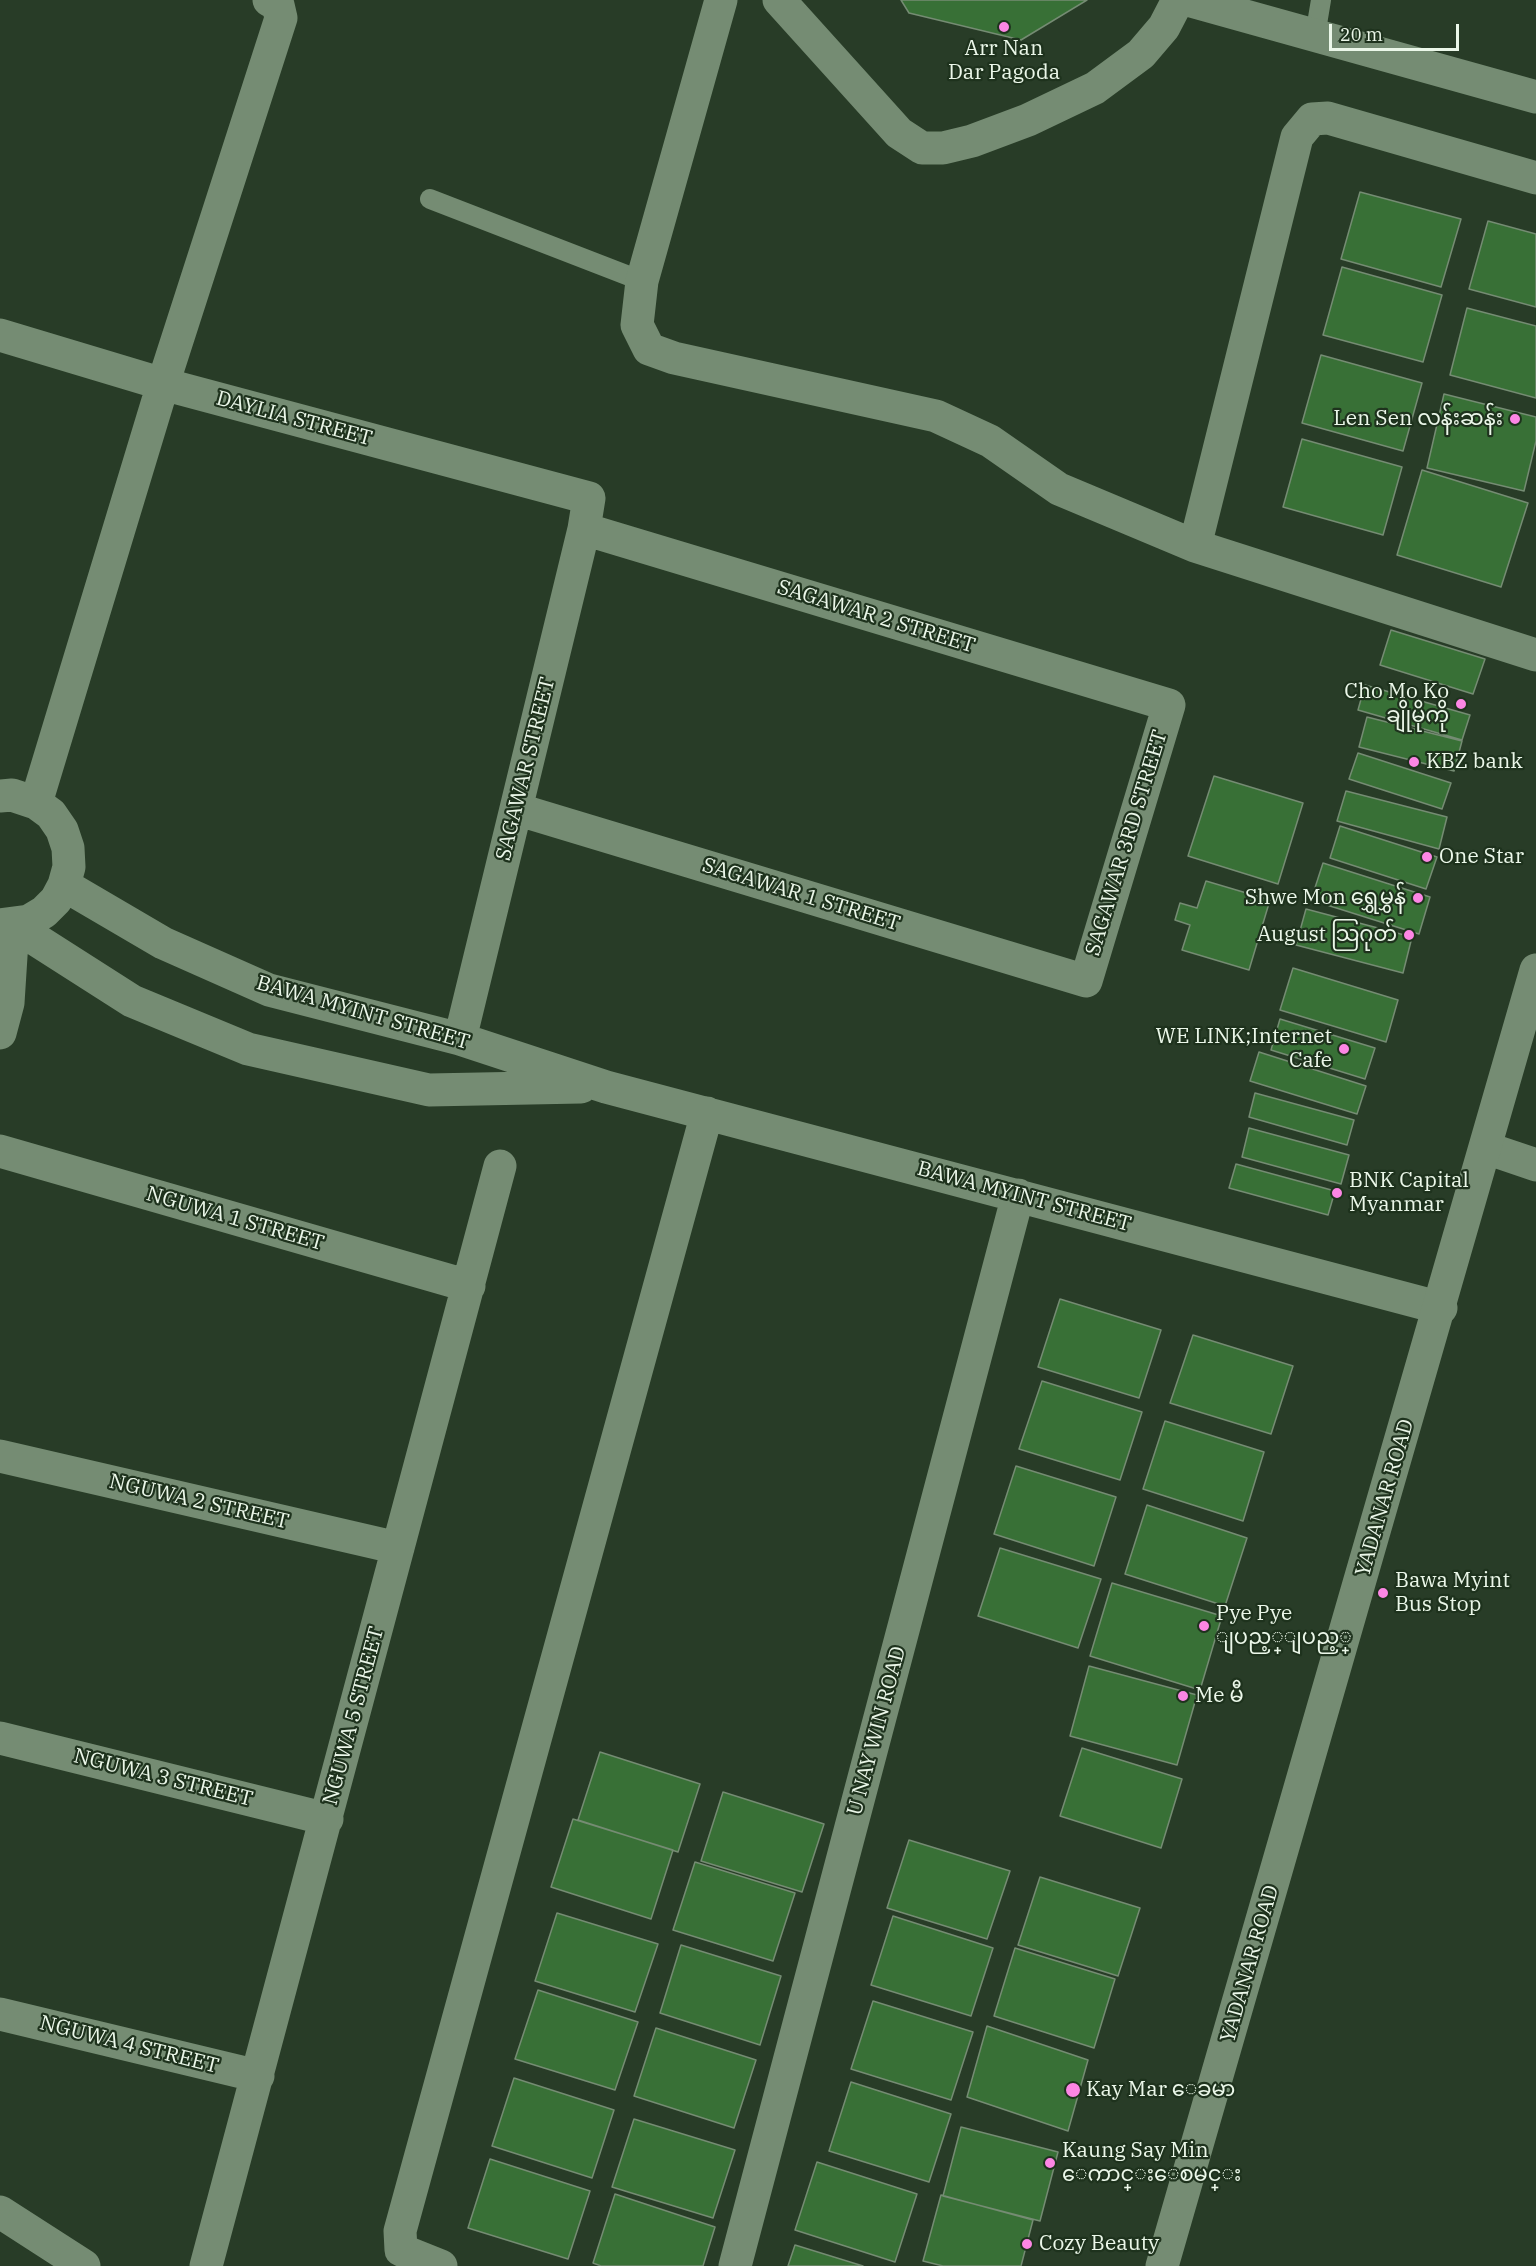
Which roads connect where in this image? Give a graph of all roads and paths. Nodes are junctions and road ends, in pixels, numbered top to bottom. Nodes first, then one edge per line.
1 (269, 0) edge
2 (721, 0) edge
3 (779, 0) edge
4 (1178, 0) edge
5 (1188, 0) edge
6 (1321, 0) edge
7 (1315, 36) junction
8 (1536, 98) edge
9 (1536, 178) edge
10 (430, 199) dead end
11 (642, 281) junction
12 (0, 335) edge
13 (164, 384) junction
14 (586, 514) junction
15 (1195, 546) junction
16 (1536, 655) edge
17 (1169, 705) joint
18 (0, 796) edge
19 (36, 804) junction
20 (516, 809) junction
21 (64, 885) junction
22 (6, 925) edge
23 (1536, 970) edge
24 (1086, 981) joint
25 (0, 1033) edge
26 (460, 1039) junction
27 (606, 1087) junction
28 (707, 1113) junction
29 (1486, 1148) junction
30 (0, 1151) edge
31 (1536, 1165) edge
32 (500, 1167) dead end
33 (1018, 1195) junction
34 (469, 1286) junction
35 (1441, 1308) junction
36 (0, 1456) edge
37 (398, 1548) junction
38 (0, 1738) edge
39 (327, 1819) junction
40 (0, 2014) edge
41 (258, 2076) junction
42 (0, 2212) edge
43 (84, 2266) edge
44 (206, 2266) edge
45 (441, 2266) edge
46 (735, 2266) edge
47 (1162, 2266) edge

1 - 13 street
2 - 11 street
3 - 4 street
5 - 7 street
6 - 7 lane
7 - 8 street
9 - 15 street
10 - 11 lane
11 - 15 street
12 - 13 street, DAYLIA STREET
13 - 14 street, DAYLIA STREET
13 - 19 street
14 - 17 street, SAGAWAR 2 STREET
14 - 20 street, SAGAWAR STREET
15 - 16 street
17 - 24 street, SAGAWAR 3RD STREET
18 - 19 street
19 - 21 street
20 - 24 street, SAGAWAR 1 STREET
20 - 26 street, SAGAWAR STREET
21 - 22 street
21 - 26 street, BAWA MYINT STREET
22 - 25 street
22 - 27 street, BAWA MYINT STREET
23 - 29 street, YADANAR ROAD
26 - 27 street, BAWA MYINT STREET
27 - 28 street, BAWA MYINT STREET
28 - 33 street, BAWA MYINT STREET
28 - 45 street
29 - 31 street
29 - 35 street, YADANAR ROAD
30 - 34 street, NGUWA 1 STREET
32 - 34 street, NGUWA 5 STREET
33 - 35 street, BAWA MYINT STREET
33 - 46 street, U NAY WIN ROAD
34 - 37 street, NGUWA 5 STREET
35 - 47 street, YADANAR ROAD
36 - 37 street, NGUWA 2 STREET
37 - 39 street, NGUWA 5 STREET
38 - 39 street, NGUWA 3 STREET
39 - 41 street, NGUWA 5 STREET
40 - 41 street, NGUWA 4 STREET
41 - 44 street, NGUWA 5 STREET
42 - 43 street

